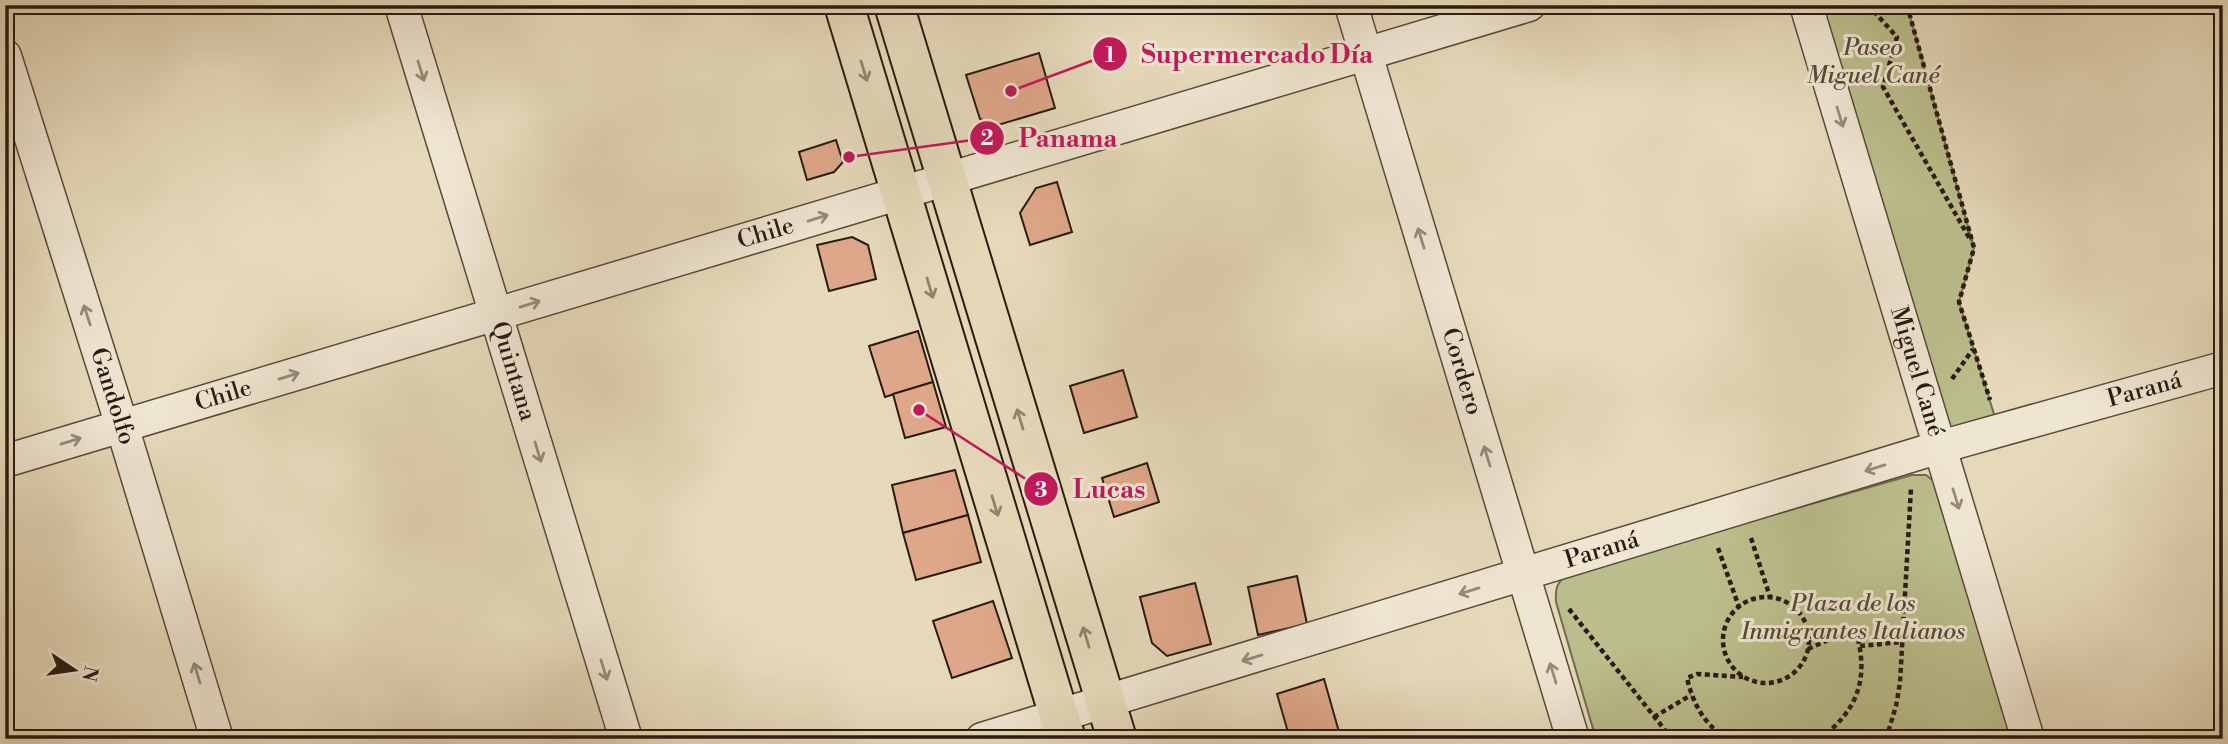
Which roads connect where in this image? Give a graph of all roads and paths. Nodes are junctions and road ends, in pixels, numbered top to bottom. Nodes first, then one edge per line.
1 (401, 5) edge
2 (844, 5) edge
3 (894, 5) edge
4 (1351, 5) edge
5 (1529, 5) edge
6 (1806, 5) edge
7 (1868, 5) edge
8 (1907, 5) edge
9 (1365, 54) junction
10 (5, 56) edge
11 (947, 179) junction
12 (901, 193) junction
13 (1975, 248) junction
14 (495, 314) junction
15 (2223, 368) edge
16 (122, 426) junction
17 (1999, 430) junction
18 (1926, 452) junction
19 (5, 461) edge
20 (1741, 508) junction
21 (1707, 518) junction
22 (1530, 572) junction
23 (1770, 597) junction
24 (1739, 607) junction
25 (1902, 642) junction
26 (1860, 646) junction
27 (1808, 649) junction
28 (1744, 677) junction
29 (1691, 695) junction
30 (1106, 702) junction
31 (1654, 717) junction
32 (1062, 727) edge
33 (217, 739) edge
34 (625, 739) edge
35 (982, 739) edge
36 (1117, 739) edge
37 (1573, 739) edge
38 (1672, 739) edge
39 (1727, 739) edge
40 (1820, 739) edge
41 (1886, 739) edge
42 (2028, 739) edge

1 -> 14 street, Quintana
2 -> 12 main road
3 - 11 main road
4 - 9 street, Cordero
5 - 9 street, Chile
6 -> 18 street, Miguel Cané
7 - 13 path
8 - 13 path
9 - 11 street, Chile
22 -> 9 street, Cordero
16 -> 10 street, Gandolfo
11 - 12 street, Chile
30 -> 11 main road
14 -> 12 street, Chile
12 -> 32 main road
13 - 17 path
16 -> 14 street, Chile
14 -> 34 street, Quintana
15 - 17 street, Paraná
19 -> 16 street, Chile
33 -> 16 street, Gandolfo
17 - 18 street, Paraná
18 -> 20 street, Paraná
18 - 25 path
18 -> 42 street, Miguel Cané
20 - 21 street, Paraná
20 - 23 path
21 - 22 street, Paraná
21 - 24 path
22 -> 30 street, Paraná
22 - 31 path
37 -> 22 street, Cordero
23 - 24 path
23 - 27 path
24 - 28 path
25 - 26 path
25 - 41 path
26 - 27 path
26 - 40 path
27 - 28 path
28 - 29 path
29 - 31 path
29 - 39 path
30 - 32 street, Paraná
30 - 36 main road
31 - 38 path
32 - 35 street, Paraná

